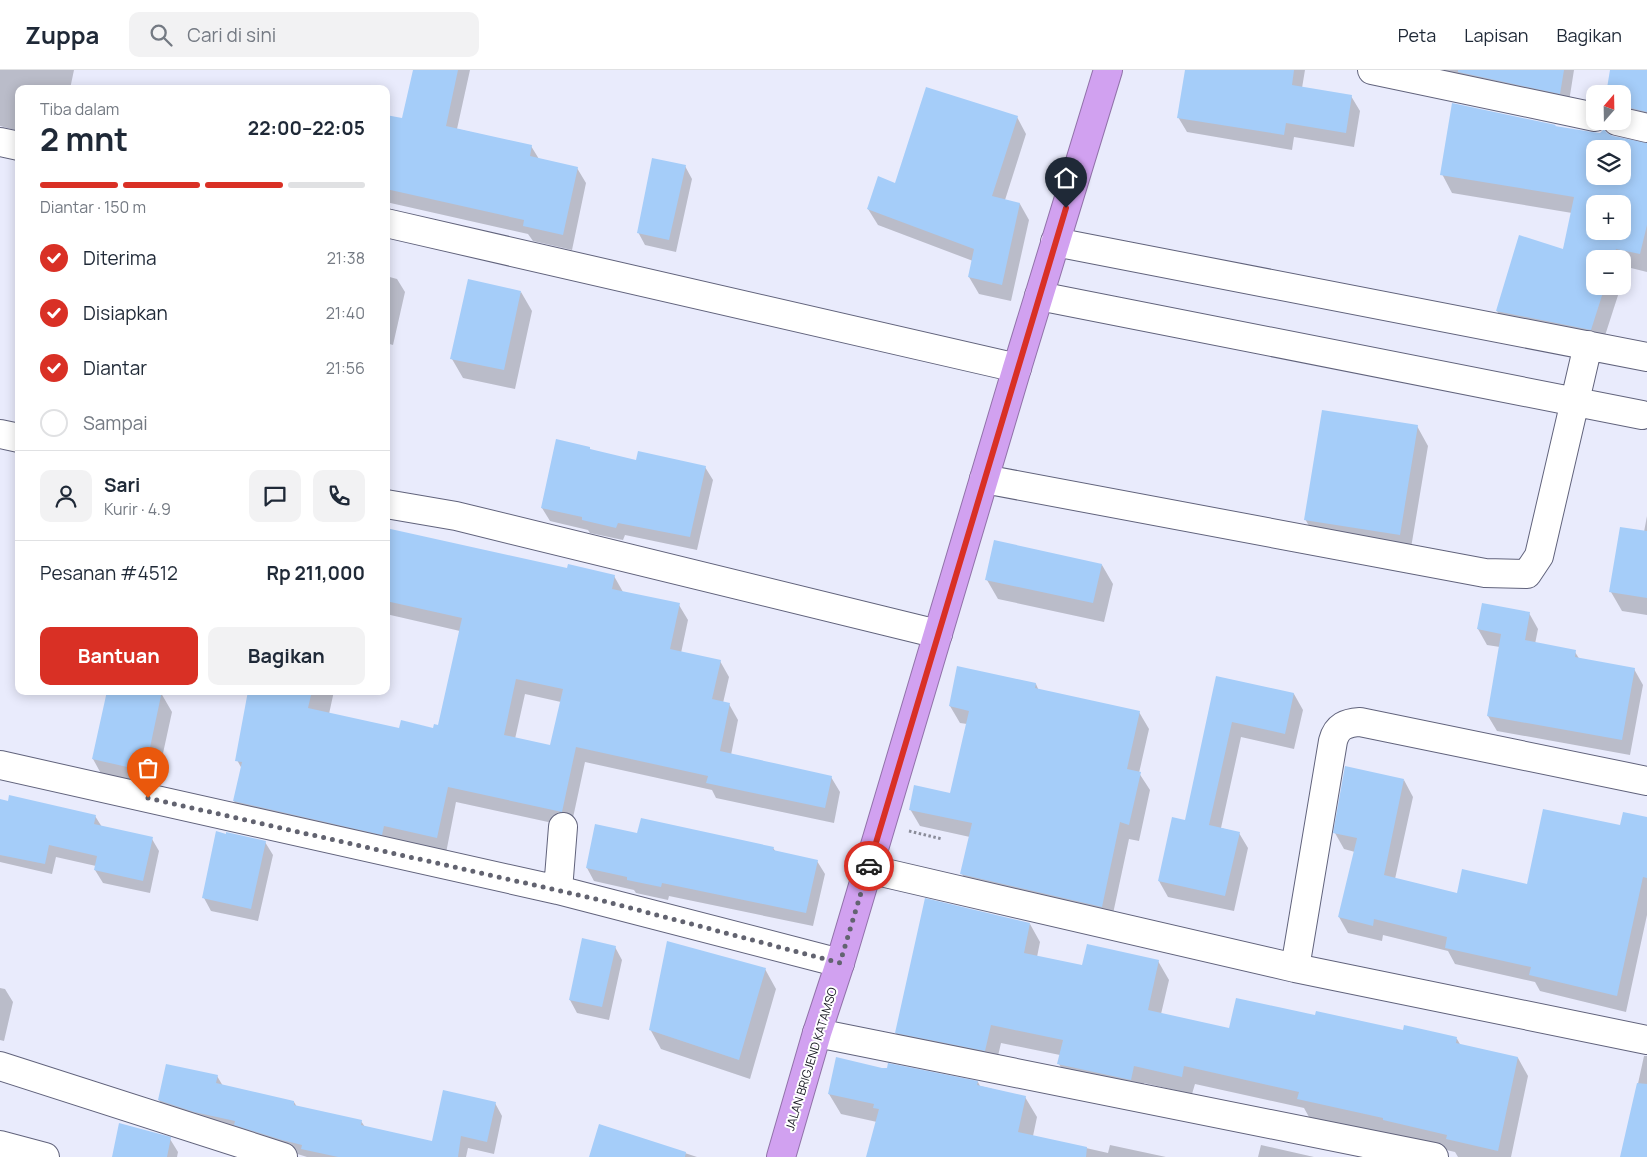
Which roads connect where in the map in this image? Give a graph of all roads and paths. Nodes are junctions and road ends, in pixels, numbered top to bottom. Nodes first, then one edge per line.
1 (1108, 70) edge
2 (1372, 70) edge
3 (1586, 115) edge
4 (1631, 124) edge
5 (1647, 128) edge
6 (0, 142) edge
7 (15, 145) edge
8 (390, 223) edge
9 (1055, 242) junction
10 (1039, 296) junction
11 (1588, 345) junction
12 (1647, 357) edge
13 (1017, 368) junction
14 (1576, 402) junction
15 (1642, 415) dead end
16 (0, 434) edge
17 (15, 437) edge
18 (984, 479) junction
19 (390, 505) edge
20 (938, 634) junction
21 (0, 765) edge
22 (1647, 781) edge
23 (563, 827) dead end
24 (868, 869) junction
25 (558, 890) junction
26 (840, 963) junction
27 (1295, 968) junction
28 (817, 1033) junction
29 (1647, 1040) edge
30 (0, 1066) edge
31 (0, 1145) edge
32 (45, 1157) edge
33 (282, 1157) edge
34 (781, 1157) edge
35 (1434, 1157) edge

1 - 9 highway, JALAN BRIGJEND KATAMSO
2 - 3 street
4 - 5 street
6 - 7 street
8 - 13 street
9 - 10 highway, JALAN BRIGJEND KATAMSO
9 - 11 street
10 - 13 highway, JALAN BRIGJEND KATAMSO
10 - 14 street
11 - 12 street
11 - 14 street
13 - 18 highway, JALAN BRIGJEND KATAMSO
14 - 15 street
14 - 18 street
16 - 17 street
18 - 20 highway, JALAN BRIGJEND KATAMSO
19 - 20 street
20 - 24 highway, JALAN BRIGJEND KATAMSO
21 - 25 street
22 - 27 street
23 - 25 street
24 - 26 highway, JALAN BRIGJEND KATAMSO
24 - 27 street
25 - 26 street
26 - 28 highway, JALAN BRIGJEND KATAMSO
27 - 29 street
28 - 34 highway, JALAN BRIGJEND KATAMSO
28 - 35 street
30 - 33 street
31 - 32 street

